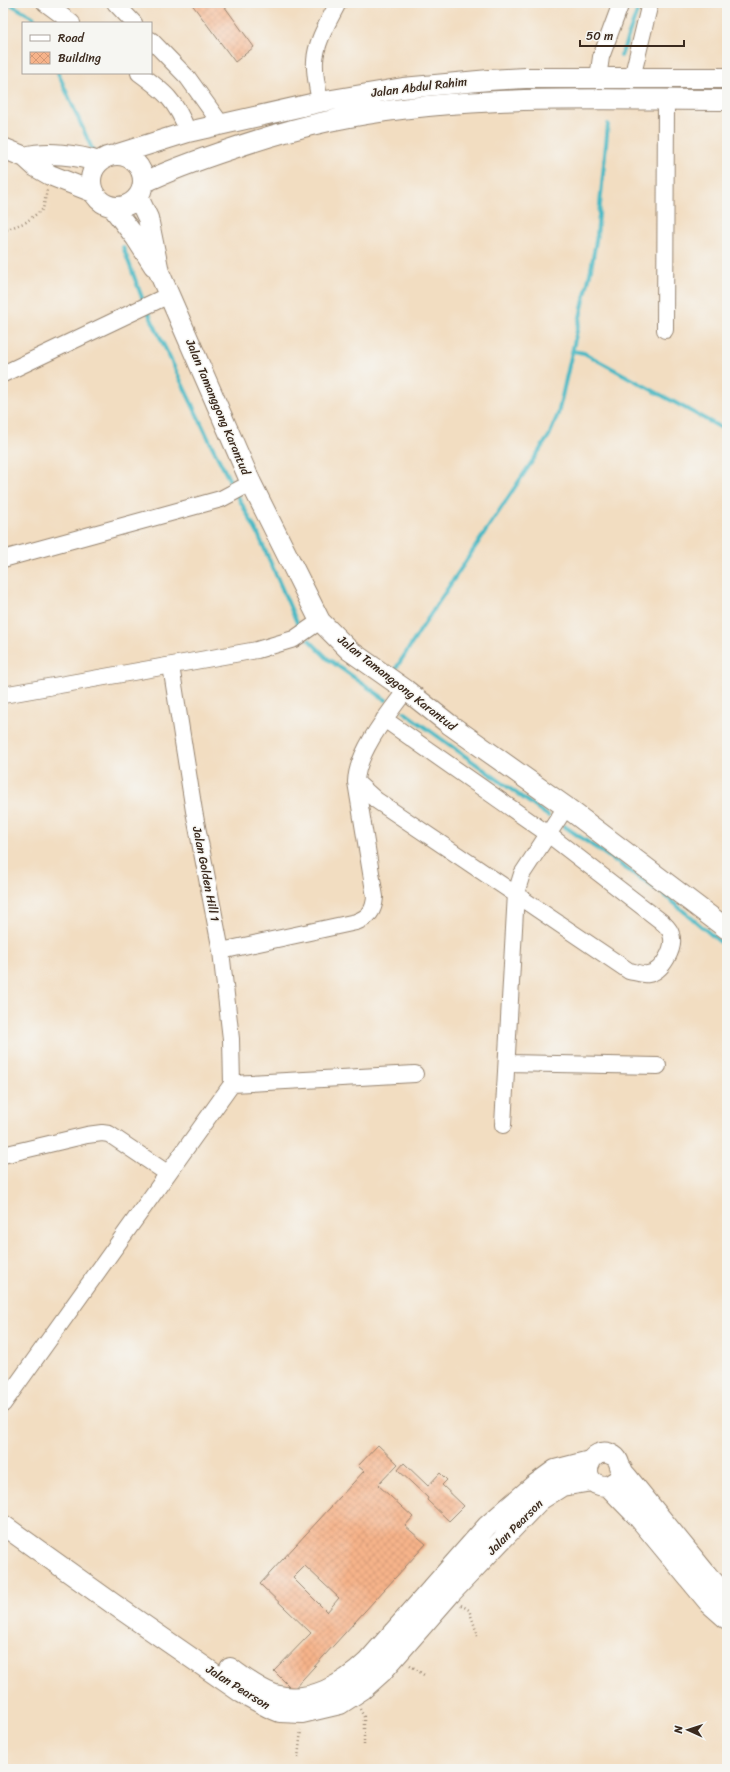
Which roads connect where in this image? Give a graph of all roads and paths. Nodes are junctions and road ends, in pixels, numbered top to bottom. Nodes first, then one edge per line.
1 (45, 3) edge
2 (115, 3) edge
3 (338, 3) edge
4 (621, 3) edge
5 (650, 3) edge
6 (71, 22) edge
7 (133, 22) edge
8 (152, 41) edge
9 (140, 74) edge
10 (598, 78) junction
11 (632, 78) junction
12 (727, 78) edge
13 (666, 100) junction
14 (727, 100) edge
15 (320, 102) junction
16 (221, 124) junction
17 (188, 132) junction
18 (3, 148) edge
19 (118, 154) junction
20 (26, 156) junction
21 (98, 162) junction
22 (50, 175) junction
23 (141, 190) junction
24 (93, 192) junction
25 (114, 208) junction
26 (3, 231) edge
27 (159, 272) junction
28 (155, 301) junction
29 (665, 330) dead end
30 (3, 374) edge
31 (245, 486) junction
32 (3, 559) edge
33 (320, 621) junction
34 (171, 666) junction
35 (406, 690) junction
36 (3, 695) edge
37 (384, 719) junction
38 (356, 782) junction
39 (566, 807) junction
40 (548, 834) junction
41 (516, 893) junction
42 (726, 925) edge
43 (221, 951) junction
44 (507, 1063) junction
45 (658, 1066) dead end
46 (415, 1074) dead end
47 (232, 1084) junction
48 (504, 1125) dead end
49 (3, 1154) edge
50 (168, 1174) junction
51 (8, 1386) edge
52 (3, 1404) edge
53 (590, 1461) junction
54 (622, 1470) junction
55 (600, 1484) junction
56 (3, 1512) edge
57 (3, 1525) edge
58 (727, 1596) edge
59 (446, 1598) junction
60 (727, 1619) edge
61 (478, 1636) dead end
62 (352, 1697) junction
63 (302, 1713) junction
64 (364, 1747) dead end
65 (298, 1758) dead end

1 - 6 street
2 - 7 street
3 - 15 street
4 - 10 street
5 - 11 street
8 - 16 street
9 - 17 street
10 - 11 main road, Jalan Abdul Rahim
10 - 15 main road, Jalan Abdul Rahim
11 - 12 main road, Jalan Abdul Rahim
13 - 14 main road, Jalan Abdul Rahim
13 - 23 main road, Jalan Abdul Rahim
13 - 29 street
15 - 16 main road, Jalan Abdul Rahim
16 - 17 main road, Jalan Abdul Rahim
17 - 19 main road, Jalan Abdul Rahim
18 - 20 main road
19 - 21 main road
19 - 23 main road
20 - 21 main road
20 - 22 main road
21 - 24 main road
22 - 24 main road
22 - 26 path
23 - 25 main road
23 - 27 main road, Jalan Tamanggong Karantud
24 - 25 main road
25 - 27 main road, Jalan Tamanggong Karantud
27 - 28 main road, Jalan Tamanggong Karantud
28 - 30 street
28 - 31 main road, Jalan Tamanggong Karantud
31 - 32 street
31 - 33 main road, Jalan Tamanggong Karantud
33 - 34 street
33 - 35 main road, Jalan Tamanggong Karantud
34 - 36 street
34 - 43 street, Jalan Golden Hill 1
35 - 37 street
35 - 39 main road, Jalan Tamanggong Karantud
37 - 38 street
37 - 40 street
38 - 41 street
38 - 43 street
39 - 40 street
39 - 42 main road, Jalan Tamanggong Karantud
40 - 41 street
40 - 41 street
41 - 44 street
43 - 47 street, Jalan Golden Hill 1
44 - 45 street
44 - 48 street
46 - 47 street
47 - 50 street
49 - 50 street
50 - 51 street
51 - 52 street
53 - 54 main road
53 - 55 main road
53 - 56 main road, Jalan Pearson
54 - 55 main road
54 - 58 main road
55 - 59 main road, Jalan Pearson
55 - 60 main road
57 - 63 main road, Jalan Pearson
59 - 61 path
59 - 62 main road, Jalan Pearson
62 - 63 main road, Jalan Pearson
62 - 64 path
63 - 65 path

